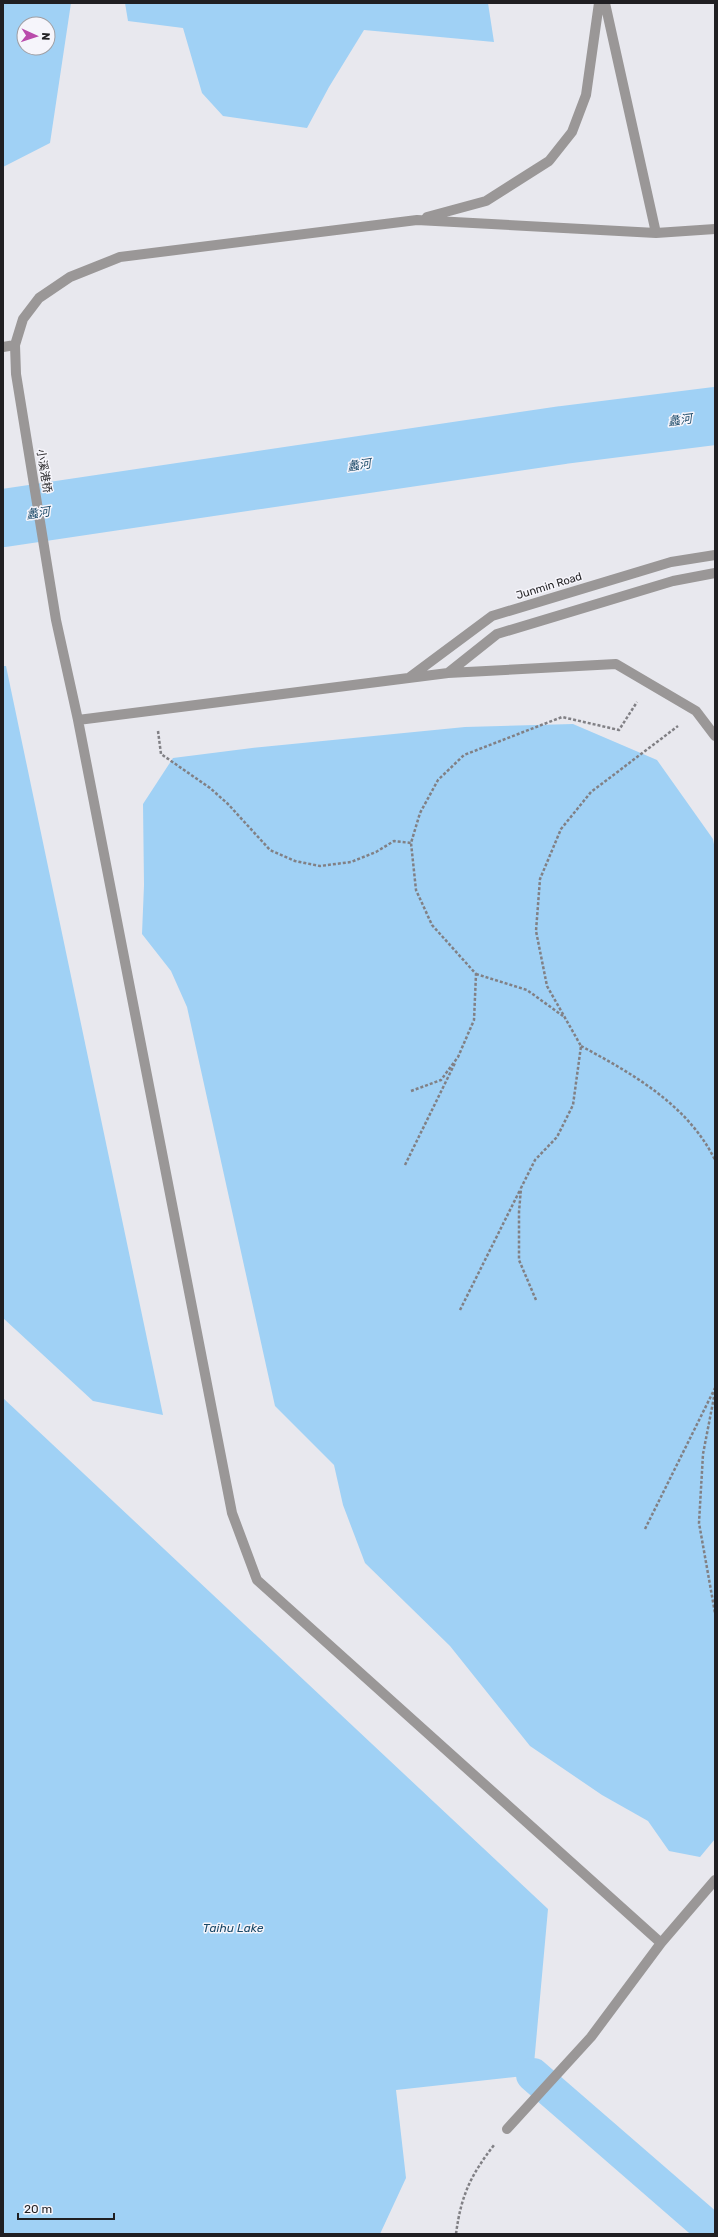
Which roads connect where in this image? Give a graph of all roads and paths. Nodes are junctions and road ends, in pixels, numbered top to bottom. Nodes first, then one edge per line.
1 (599, 3) edge
2 (605, 3) edge
3 (417, 220) junction
4 (715, 230) edge
5 (656, 233) junction
6 (15, 345) junction
7 (3, 346) edge
8 (715, 555) edge
9 (715, 573) edge
10 (448, 673) junction
11 (408, 678) junction
12 (649, 683) junction
13 (696, 711) junction
14 (78, 720) junction
15 (715, 736) edge
16 (160, 754) dead end
17 (411, 843) junction
18 (476, 974) junction
19 (565, 1017) junction
20 (581, 1046) junction
21 (458, 1057) junction
22 (411, 1091) dead end
23 (715, 1160) edge
24 (405, 1165) dead end
25 (521, 1188) junction
26 (536, 1300) dead end
27 (460, 1310) dead end
28 (715, 1388) edge
29 (715, 1392) edge
30 (645, 1528) dead end
31 (715, 1613) edge
32 (715, 1880) edge
33 (662, 1943) junction
34 (507, 2129) joint
35 (456, 2234) edge

1 - 3 street
2 - 5 street
3 - 5 street
3 - 6 street, 小溪港桥
4 - 5 street
6 - 7 street
6 - 14 street, 小溪港桥
8 - 11 street, Junmin Road
9 - 10 street
10 - 11 street
10 - 12 street
11 - 14 street
12 - 13 street
12 - 17 path
13 - 15 street
13 - 19 path
14 - 33 street, 小溪港桥
16 - 17 path
17 - 18 path
18 - 19 path
18 - 21 path
19 - 20 path
20 - 23 path
20 - 25 path
21 - 22 path
21 - 24 path
25 - 26 path
25 - 27 path
28 - 30 path
29 - 31 path
32 - 33 street
33 - 34 street
34 - 35 path

